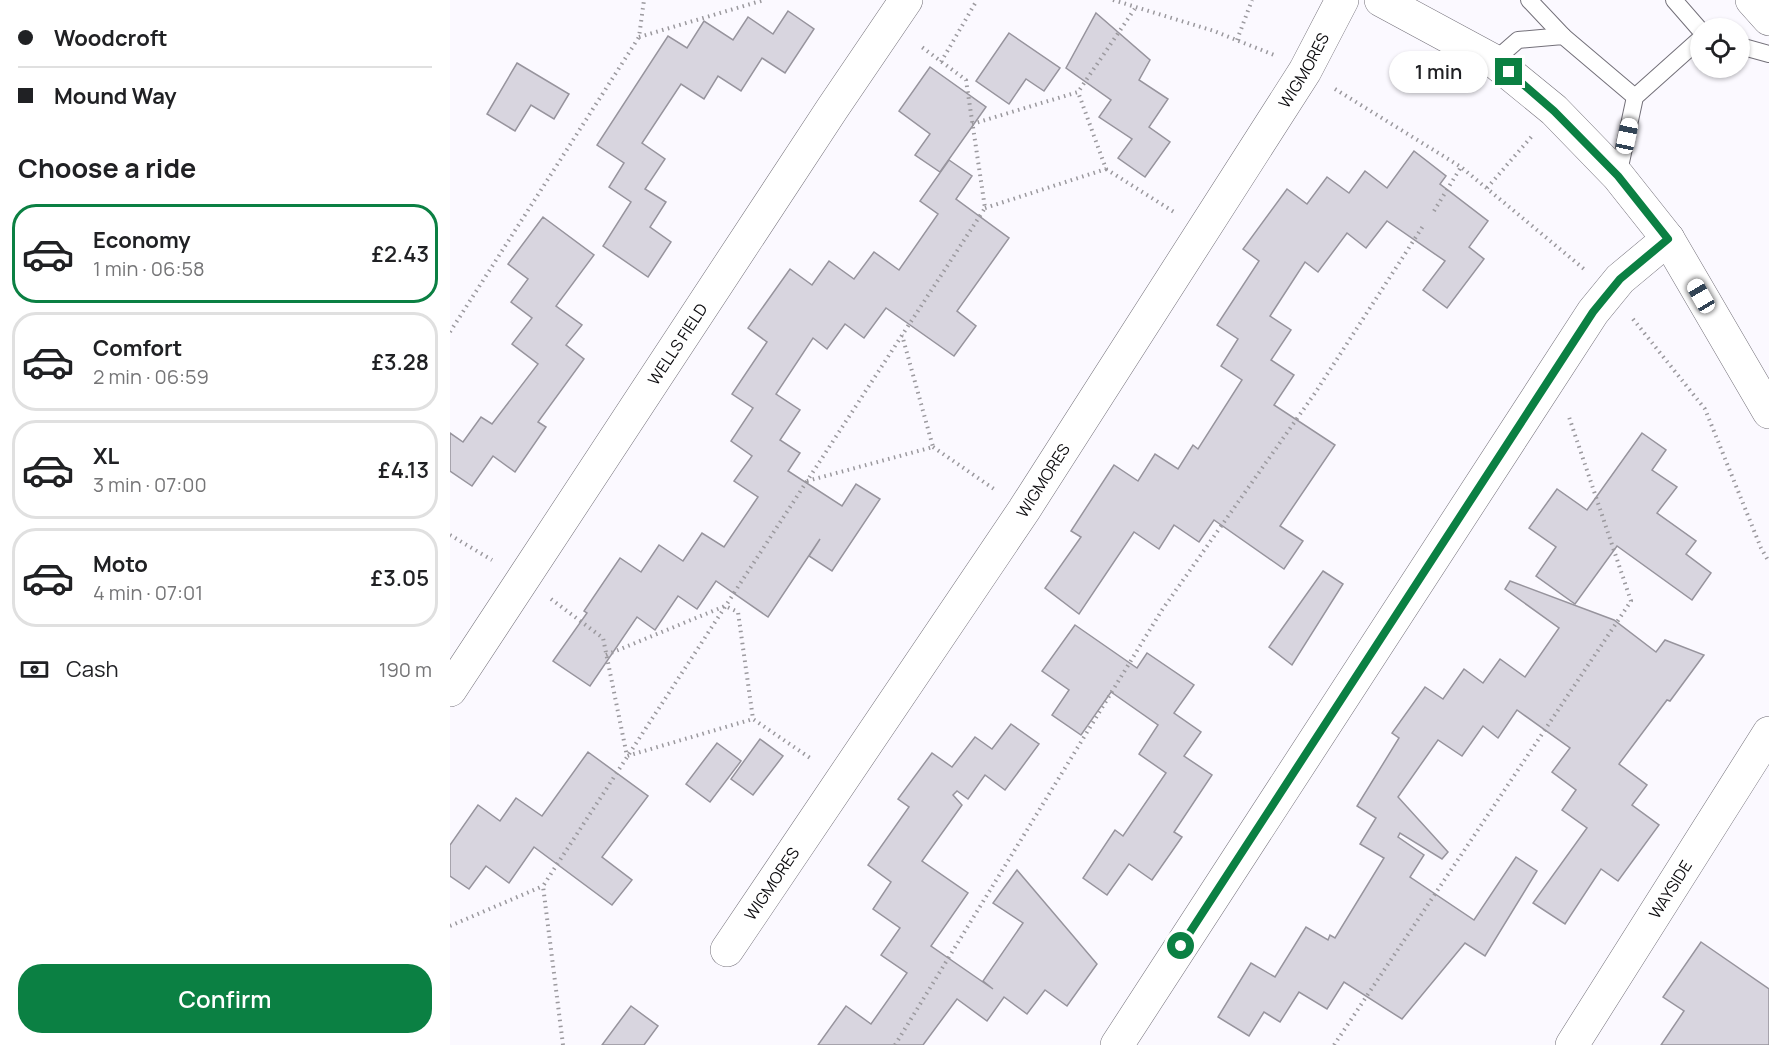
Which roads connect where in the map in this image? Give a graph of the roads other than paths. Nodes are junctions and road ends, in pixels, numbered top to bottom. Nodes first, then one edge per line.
1 (1342, 0) edge
2 (1381, 0) edge
3 (1529, 0) edge
4 (1674, 0) edge
5 (1752, 0) edge
6 (899, 11) edge
7 (1690, 19) edge
8 (1769, 19) edge
9 (1563, 36) junction
10 (1690, 49) edge
11 (1750, 49) edge
12 (1769, 54) edge
13 (1494, 61) junction
14 (1635, 97) junction
15 (1618, 176) junction
16 (1668, 239) junction
17 (1769, 412) edge
18 (450, 690) edge
19 (1769, 733) edge
20 (727, 950) dead end
21 (1117, 1045) edge
22 (1572, 1045) edge

1 - 20 street, WIGMORES
2 - 13 street
3 - 9 lane
4 - 7 lane
5 - 8 street
6 - 18 street, WELLS FIELD
9 - 13 lane
9 - 14 lane
10 - 14 lane
11 - 12 lane
13 - 15 street
14 - 15 lane
15 - 16 street
16 - 17 street
16 - 21 street
19 - 22 street, WAYSIDE

